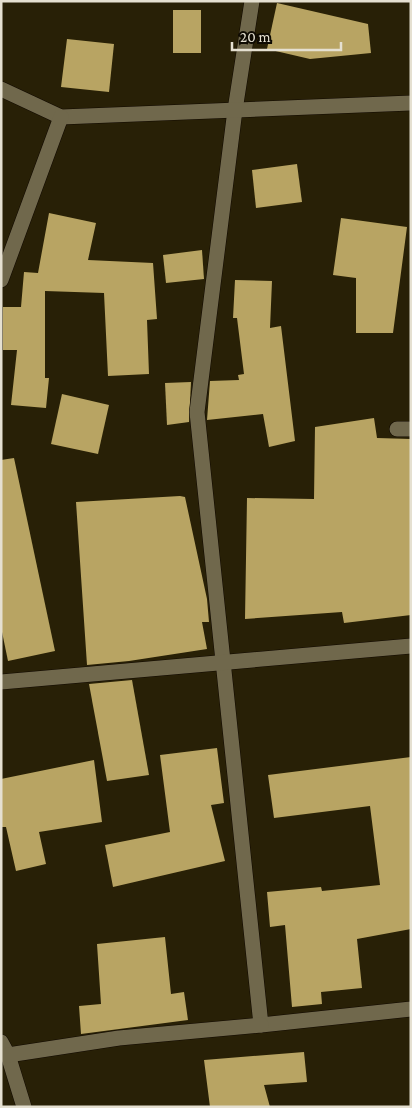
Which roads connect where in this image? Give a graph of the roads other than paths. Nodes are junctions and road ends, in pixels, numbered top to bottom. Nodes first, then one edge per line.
1 (252, 1) edge
2 (1, 89) edge
3 (411, 103) edge
4 (235, 110) junction
5 (61, 117) junction
6 (1, 280) edge
7 (411, 646) edge
8 (222, 663) junction
9 (1, 682) edge
10 (411, 1009) edge
11 (261, 1025) junction
12 (5, 1048) edge
13 (24, 1107) edge

1 - 4 street
2 - 5 street
3 - 4 street
4 - 5 street
4 - 8 street
5 - 6 street
7 - 8 street
8 - 9 street
8 - 11 street
10 - 11 street
11 - 12 street
12 - 13 street

